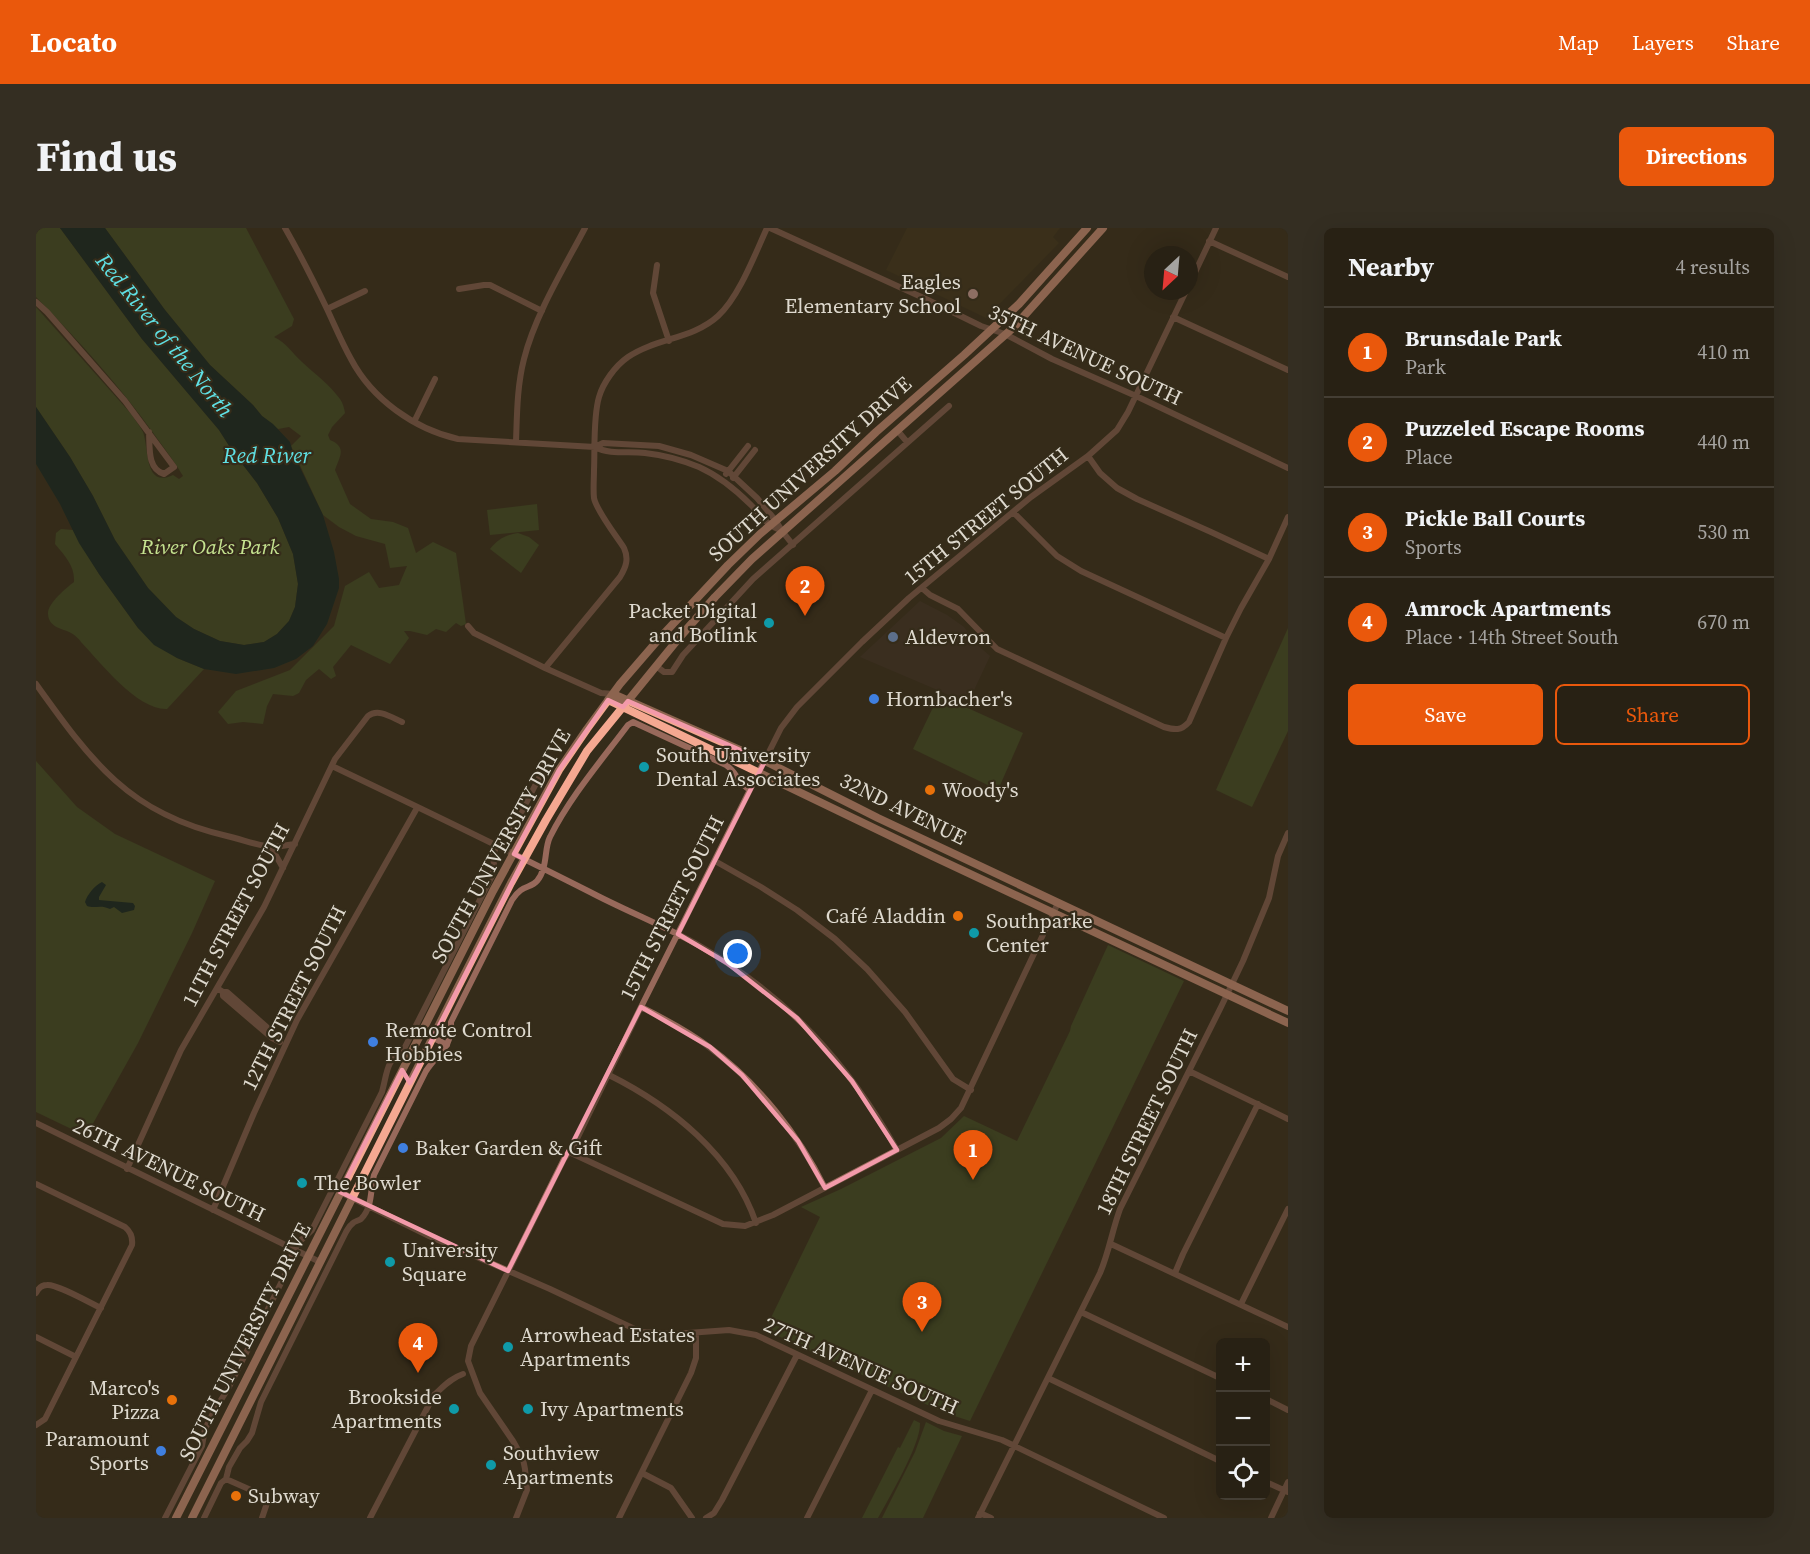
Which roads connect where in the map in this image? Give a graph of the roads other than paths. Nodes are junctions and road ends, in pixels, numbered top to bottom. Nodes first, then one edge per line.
1 (285, 228) edge
2 (585, 228) edge
3 (768, 228) edge
4 (1087, 228) edge
5 (1103, 228) edge
6 (1215, 228) edge
7 (1209, 241) junction
8 (657, 265) dead end
9 (1198, 265) edge
10 (1288, 277) edge
11 (459, 289) dead end
12 (366, 291) dead end
13 (1182, 300) edge
14 (36, 302) edge
15 (327, 309) junction
16 (542, 311) junction
17 (1173, 317) junction
18 (991, 330) junction
19 (1005, 334) junction
20 (669, 341) junction
21 (1288, 370) edge
22 (435, 379) dead end
23 (1136, 396) junction
24 (949, 406) dead end
25 (414, 422) junction
26 (897, 430) junction
27 (149, 432) junction
28 (516, 442) junction
29 (908, 442) junction
30 (748, 446) dead end
31 (595, 447) junction
32 (672, 449) junction
33 (755, 450) dead end
34 (1088, 456) junction
35 (670, 457) junction
36 (1288, 468) edge
37 (728, 471) junction
38 (735, 476) junction
39 (722, 479) junction
40 (729, 484) junction
41 (1013, 512) junction
42 (1288, 517) edge
43 (773, 523) junction
44 (782, 531) junction
45 (793, 545) junction
46 (1269, 560) junction
47 (922, 588) junction
48 (468, 626) dead end
49 (1226, 638) junction
50 (656, 666) junction
51 (545, 668) junction
52 (36, 684) edge
53 (611, 697) junction
54 (625, 704) junction
55 (402, 722) dead end
56 (765, 761) junction
57 (543, 762) dead end
58 (332, 766) junction
59 (759, 771) junction
60 (750, 790) junction
61 (417, 808) junction
62 (1288, 833) edge
63 (295, 844) junction
64 (496, 845) junction
65 (271, 847) junction
66 (514, 854) junction
67 (524, 859) junction
68 (715, 861) junction
69 (283, 868) junction
70 (543, 868) junction
71 (1058, 903) junction
72 (1054, 913) junction
73 (678, 934) junction
74 (1232, 985) junction
75 (445, 986) junction
76 (220, 990) junction
77 (1227, 995) junction
78 (641, 1007) junction
79 (1288, 1011) edge
80 (1288, 1023) edge
81 (432, 1037) junction
82 (447, 1045) junction
83 (285, 1046) junction
84 (389, 1065) junction
85 (402, 1070) junction
86 (1189, 1071) junction
87 (609, 1075) junction
88 (971, 1090) junction
89 (1258, 1104) junction
90 (393, 1117) junction
91 (1288, 1119) edge
92 (36, 1123) edge
93 (897, 1150) junction
94 (570, 1152) junction
95 (127, 1169) junction
96 (36, 1184) edge
97 (825, 1188) junction
98 (340, 1192) junction
99 (352, 1198) junction
100 (368, 1206) junction
101 (1288, 1209) edge
102 (213, 1210) junction
103 (756, 1223) junction
104 (1111, 1244) junction
105 (295, 1250) junction
106 (308, 1256) junction
107 (320, 1262) junction
108 (508, 1271) junction
109 (1175, 1273) junction
110 (36, 1293) edge
111 (1241, 1304) junction
112 (101, 1308) junction
113 (1081, 1312) junction
114 (1288, 1327) edge
115 (696, 1333) junction
116 (36, 1337) edge
117 (797, 1354) junction
118 (76, 1357) junction
119 (463, 1374) dead end
120 (1216, 1376) edge
121 (1048, 1378) junction
122 (247, 1379) junction
123 (872, 1390) junction
124 (1270, 1401) edge
125 (1288, 1410) edge
126 (210, 1419) junction
127 (36, 1425) edge
128 (223, 1426) junction
129 (238, 1426) junction
130 (1014, 1446) junction
131 (1216, 1459) edge
132 (642, 1473) junction
133 (226, 1479) junction
134 (211, 1481) junction
135 (1288, 1482) edge
136 (1270, 1484) edge
137 (1286, 1491) edge
138 (979, 1516) edge
139 (165, 1518) edge
140 (176, 1518) edge
141 (192, 1518) edge
142 (204, 1518) edge
143 (262, 1518) edge
144 (370, 1518) edge
145 (516, 1518) edge
146 (619, 1518) edge
147 (692, 1518) edge
148 (706, 1518) edge
149 (807, 1518) edge
150 (991, 1518) edge
151 (1164, 1518) edge
152 (1271, 1518) edge

1 - 15 street
2 - 16 street
3 - 18 street, 35TH AVENUE SOUTH
3 - 20 street
4 - 18 main road, SOUTH UNIVERSITY DRIVE
5 - 19 main road, SOUTH UNIVERSITY DRIVE
6 - 7 street
7 - 9 street
7 - 10 street
8 - 20 street
11 - 16 street
12 - 15 street
13 - 17 street, 15TH STREET SOUTH
14 - 27 street
15 - 25 street
16 - 28 street
17 - 21 street
17 - 23 street, 15TH STREET SOUTH
18 - 19 street, 35TH AVENUE SOUTH
18 - 43 main road, SOUTH UNIVERSITY DRIVE
19 - 23 street, 35TH AVENUE SOUTH
19 - 26 main road, SOUTH UNIVERSITY DRIVE
20 - 31 street
22 - 25 street
23 - 34 street, 15TH STREET SOUTH
23 - 36 street, 35TH AVENUE SOUTH
24 - 29 street
25 - 28 street
26 - 29 street
26 - 44 main road, SOUTH UNIVERSITY DRIVE
27 - 27 street
28 - 31 street
29 - 45 street
30 - 37 street
31 - 32 street
31 - 35 street
31 - 51 street
32 - 35 street
32 - 37 street
33 - 38 street
34 - 41 street, 15TH STREET SOUTH
34 - 46 street
35 - 39 street
37 - 38 street
37 - 39 street
38 - 40 street
38 - 43 street
39 - 40 street
40 - 43 street
41 - 47 street, 15TH STREET SOUTH
41 - 49 street
42 - 46 street
43 - 44 street
43 - 53 main road, SOUTH UNIVERSITY DRIVE
44 - 45 street
44 - 50 main road, SOUTH UNIVERSITY DRIVE
45 - 50 street
46 - 49 street
47 - 49 street
47 - 56 street, 15TH STREET SOUTH
48 - 51 street, 32ND AVENUE
50 - 54 main road, SOUTH UNIVERSITY DRIVE
51 - 53 street, 32ND AVENUE
52 - 65 street
53 - 54 main road, 32ND AVENUE
53 - 66 main road, SOUTH UNIVERSITY DRIVE
54 - 56 main road, 32ND AVENUE
54 - 59 main road, 32ND AVENUE
54 - 67 main road, SOUTH UNIVERSITY DRIVE
55 - 58 street, 11TH STREET SOUTH
56 - 59 street, 15TH STREET SOUTH
56 - 71 main road, 32ND AVENUE
57 - 64 street
58 - 61 street
58 - 63 street, 11TH STREET SOUTH
59 - 60 street, 15TH STREET SOUTH
59 - 72 main road, 32ND AVENUE
60 - 68 street, 15TH STREET SOUTH
60 - 70 street
61 - 64 street
61 - 83 street, 12TH STREET SOUTH
62 - 74 street, 18TH STREET SOUTH
63 - 65 street
63 - 69 street, 11TH STREET SOUTH
64 - 66 street
64 - 84 street
65 - 69 street
66 - 67 street
66 - 75 main road, SOUTH UNIVERSITY DRIVE
67 - 70 street
67 - 81 main road, SOUTH UNIVERSITY DRIVE
68 - 73 street, 15TH STREET SOUTH
68 - 88 street
69 - 76 street, 11TH STREET SOUTH
70 - 73 street
70 - 82 street
71 - 72 street
71 - 74 main road, 32ND AVENUE
72 - 77 main road, 32ND AVENUE
72 - 88 street
73 - 78 street, 15TH STREET SOUTH
73 - 93 street
74 - 77 street, 18TH STREET SOUTH
74 - 79 main road, 32ND AVENUE
75 - 81 main road
75 - 85 main road, SOUTH UNIVERSITY DRIVE
76 - 83 street
76 - 95 street, 11TH STREET SOUTH
77 - 80 main road, 32ND AVENUE
77 - 86 street, 18TH STREET SOUTH
78 - 87 street, 15TH STREET SOUTH
78 - 97 street
81 - 82 street
81 - 90 main road, SOUTH UNIVERSITY DRIVE
82 - 100 street
83 - 102 street, 12TH STREET SOUTH
84 - 85 street
84 - 105 street
85 - 90 main road
85 - 98 main road, SOUTH UNIVERSITY DRIVE
86 - 89 street
86 - 104 street, 18TH STREET SOUTH
87 - 94 street, 15TH STREET SOUTH
87 - 103 street
88 - 93 street
89 - 91 street
89 - 109 street
90 - 99 main road, SOUTH UNIVERSITY DRIVE
92 - 95 street, 26TH AVENUE SOUTH
93 - 97 street
94 - 103 street
94 - 108 street, 15TH STREET SOUTH
95 - 102 street, 26TH AVENUE SOUTH
96 - 112 street
97 - 103 street
98 - 99 street, 27TH AVENUE SOUTH
98 - 106 main road, SOUTH UNIVERSITY DRIVE
99 - 100 street, 27TH AVENUE SOUTH
99 - 107 main road, SOUTH UNIVERSITY DRIVE
100 - 108 street, 27TH AVENUE SOUTH
100 - 133 street
101 - 111 street
102 - 105 street, 26TH AVENUE SOUTH
104 - 109 street
104 - 113 street, 18TH STREET SOUTH
105 - 106 street, 26TH AVENUE SOUTH
105 - 126 street
106 - 107 street, 26TH AVENUE SOUTH
106 - 122 main road, SOUTH UNIVERSITY DRIVE
107 - 129 main road, SOUTH UNIVERSITY DRIVE
108 - 115 street, 27TH AVENUE SOUTH
108 - 145 street, 15TH STREET SOUTH
109 - 111 street
110 - 112 street
111 - 114 street
112 - 118 street
113 - 120 street
113 - 121 street, 18TH STREET SOUTH
115 - 117 street, 27TH AVENUE SOUTH
115 - 132 street
116 - 118 street
117 - 123 street, 27TH AVENUE SOUTH
117 - 148 street
118 - 127 street
119 - 144 street
121 - 130 street, 18TH STREET SOUTH
121 - 131 street
122 - 128 main road, SOUTH UNIVERSITY DRIVE
122 - 129 main road
123 - 130 street, 27TH AVENUE SOUTH
123 - 149 street
124 - 125 street
126 - 128 street
126 - 139 street
128 - 134 main road
128 - 140 main road, SOUTH UNIVERSITY DRIVE
129 - 134 main road, SOUTH UNIVERSITY DRIVE
130 - 138 street, 18TH STREET SOUTH
130 - 151 street, 27TH AVENUE SOUTH
132 - 146 street
132 - 147 street
133 - 142 street
133 - 143 street
134 - 141 main road, SOUTH UNIVERSITY DRIVE
135 - 137 street
136 - 137 street
137 - 152 street
138 - 150 street

